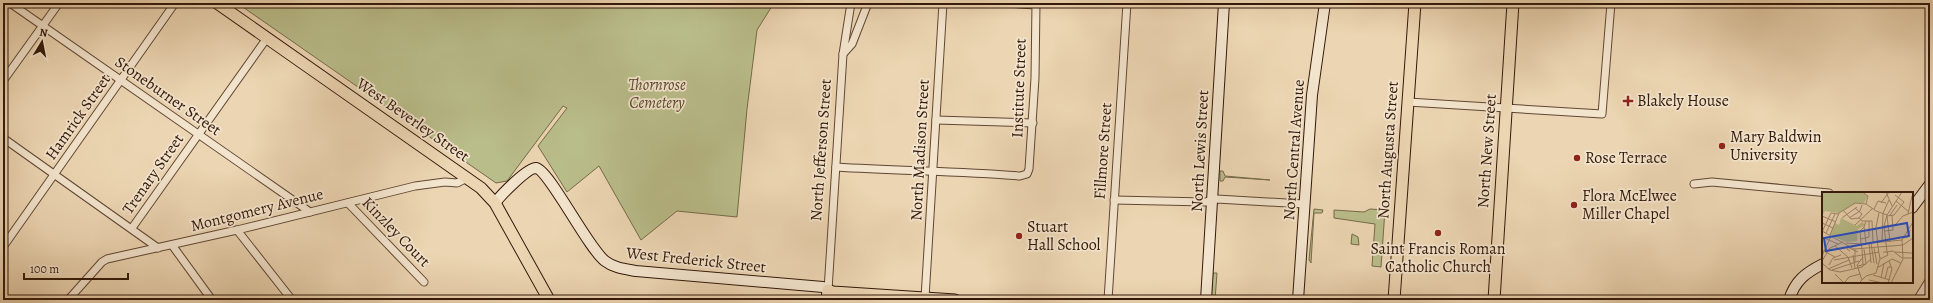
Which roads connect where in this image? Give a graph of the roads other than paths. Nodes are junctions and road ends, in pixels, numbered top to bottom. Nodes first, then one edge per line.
1 (10, 3) edge
2 (59, 3) edge
3 (175, 3) edge
4 (217, 3) edge
5 (851, 3) edge
6 (868, 3) edge
7 (943, 3) edge
8 (1005, 3) edge
9 (1127, 3) edge
10 (1224, 3) edge
11 (1325, 3) edge
12 (1415, 3) edge
13 (1513, 3) edge
14 (1611, 3) edge
15 (1036, 4) edge
16 (43, 26) junction
17 (267, 38) junction
18 (843, 54) junction
19 (121, 80) junction
20 (3, 81) edge
21 (1408, 102) junction
22 (1506, 108) junction
23 (936, 120) junction
24 (1033, 123) junction
25 (199, 134) junction
26 (3, 138) edge
27 (836, 167) junction
28 (933, 170) junction
29 (54, 175) junction
30 (467, 178) junction
31 (1694, 184) dead end
32 (1930, 184) edge
33 (1822, 192) edge
34 (1114, 200) junction
35 (1212, 201) junction
36 (348, 203) junction
37 (495, 203) junction
38 (1304, 204) junction
39 (1913, 207) edge
40 (310, 212) junction
41 (132, 228) junction
42 (237, 230) junction
43 (172, 245) junction
44 (3, 247) edge
45 (158, 248) junction
46 (1822, 264) edge
47 (1930, 279) edge
48 (424, 282) dead end
49 (828, 295) edge
50 (925, 298) junction
51 (1393, 298) edge
52 (938, 299) edge
53 (68, 300) edge
54 (212, 300) edge
55 (292, 300) edge
56 (549, 300) edge
57 (955, 300) edge
58 (1108, 300) edge
59 (1206, 300) edge
60 (1298, 300) edge
61 (1494, 300) edge
62 (1789, 300) edge
63 (1917, 300) edge

1 - 16 street, Stoneburner Street
2 - 16 street
3 - 19 street, Hamrick Street
4 - 17 main road, West Beverley Street
5 - 18 street, North Jefferson Street
6 - 18 street
7 - 23 street, North Madison Street
8 - 15 street
9 - 34 street, Fillmore Street
10 - 35 street, North Lewis Street
11 - 38 street, North Central Avenue
12 - 21 main road, North Augusta Street
13 - 22 main road, North New Street
14 - 22 street
15 - 24 street, Institute Street
16 - 19 street, Stoneburner Street
16 - 20 street
17 - 25 street, Trenary Street
17 - 30 main road, West Beverley Street
18 - 27 street, North Jefferson Street
19 - 25 street, Stoneburner Street
19 - 29 street, Hamrick Street
21 - 22 street
21 - 51 main road, North Augusta Street
22 - 61 main road, North New Street
23 - 24 street
23 - 28 street, North Madison Street
24 - 28 street, Institute Street
25 - 40 street, Stoneburner Street
25 - 41 street, Trenary Street
26 - 29 street
27 - 28 street
27 - 49 street, North Jefferson Street
28 - 50 street, North Madison Street
29 - 41 street
29 - 44 street, Hamrick Street
30 - 36 street, Montgomery Avenue
30 - 37 main road, West Beverley Street
31 - 33 street
32 - 39 street
34 - 35 street
34 - 58 street, Fillmore Street
35 - 38 street
35 - 59 street, North Lewis Street
36 - 40 street, Montgomery Avenue
36 - 48 street, Kinzley Court
37 - 49 street, West Frederick Street
37 - 56 main road, West Beverley Street
38 - 60 street, North Central Avenue
40 - 42 street, Montgomery Avenue
41 - 45 street
42 - 43 street, Montgomery Avenue
42 - 55 street
43 - 45 street, Montgomery Avenue
43 - 54 street
45 - 53 street, Montgomery Avenue
46 - 62 street
47 - 63 street
49 - 50 main road, West Frederick Street
50 - 52 main road, West Frederick Street
52 - 57 main road, West Frederick Street

